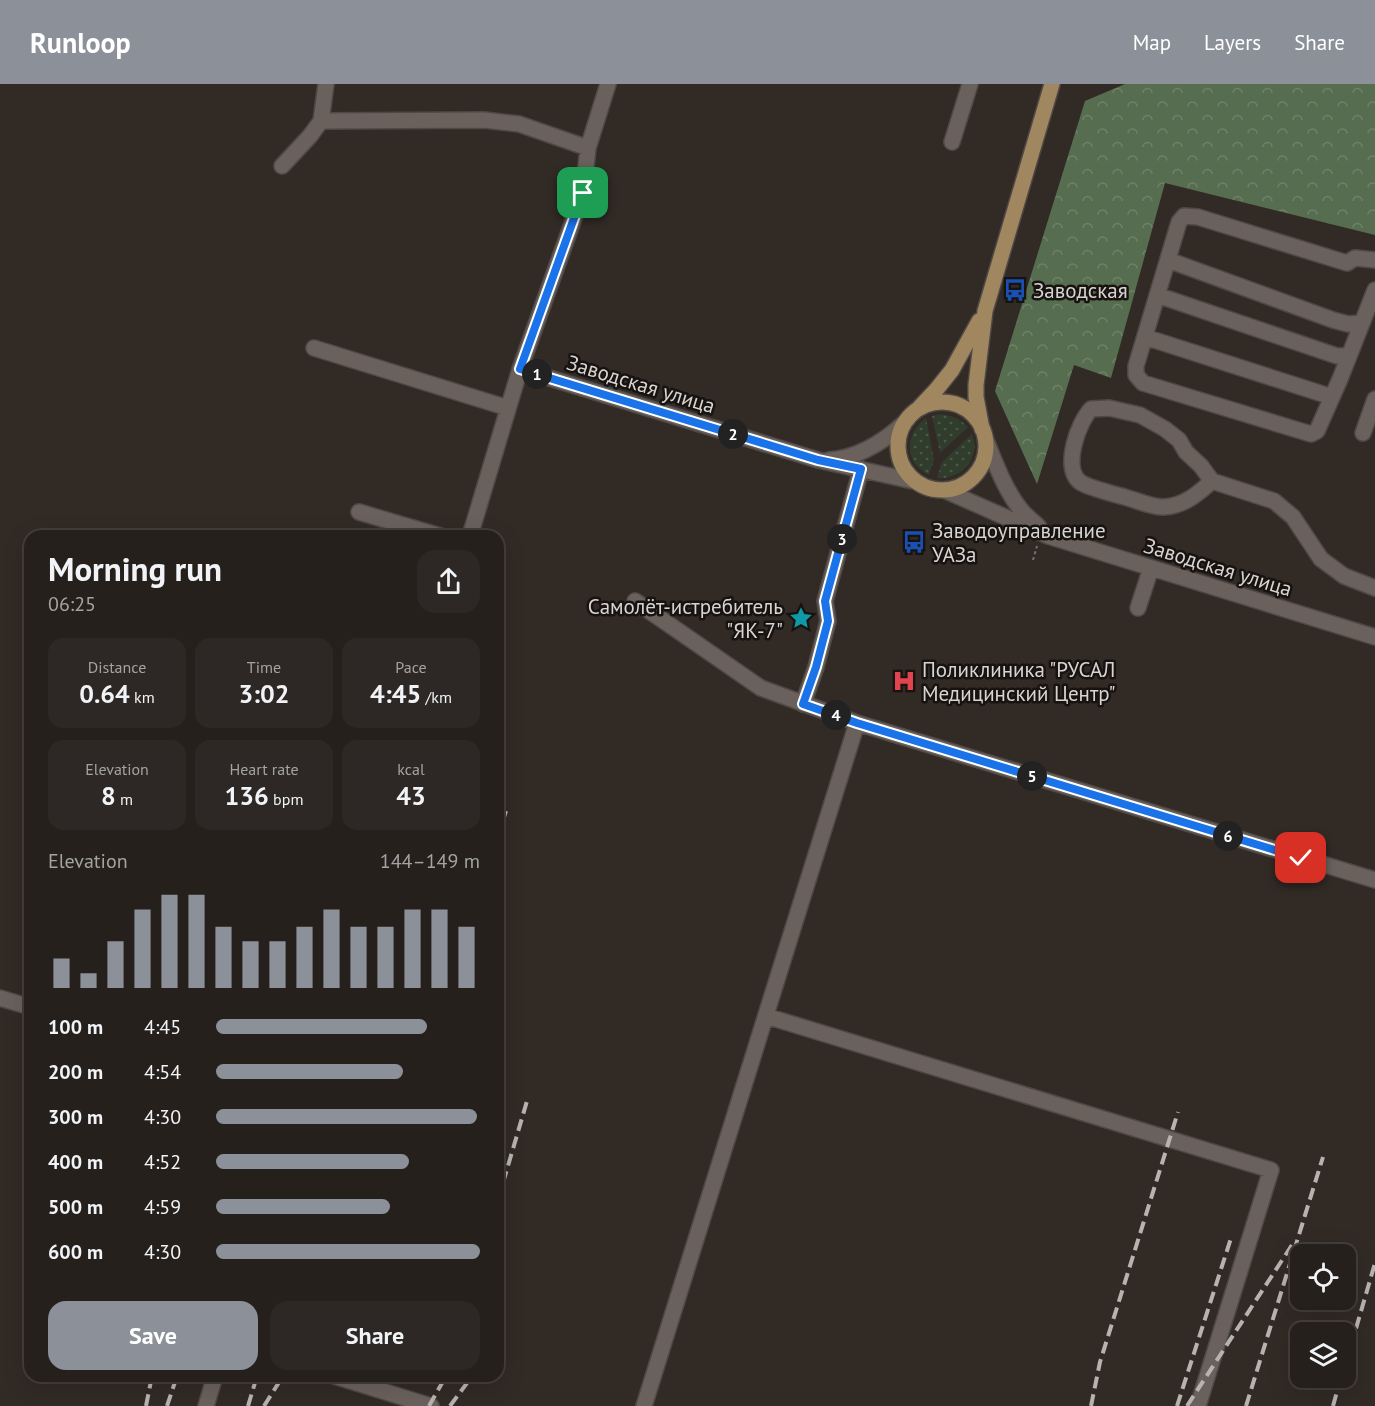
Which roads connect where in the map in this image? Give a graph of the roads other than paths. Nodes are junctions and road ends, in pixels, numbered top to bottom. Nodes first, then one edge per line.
1 (326, 84) edge
2 (608, 84) edge
3 (970, 84) edge
4 (1052, 84) edge
5 (321, 121) junction
6 (952, 142) dead end
7 (588, 148) junction
8 (282, 166) dead end
9 (1168, 260) junction
10 (1375, 260) edge
11 (1375, 290) edge
12 (1157, 296) junction
13 (985, 310) junction
14 (1362, 323) junction
15 (1145, 337) junction
16 (314, 348) dead end
17 (1349, 356) junction
18 (520, 369) junction
19 (1332, 397) junction
20 (1375, 399) edge
21 (508, 408) junction
22 (919, 408) junction
23 (903, 424) junction
24 (1363, 433) dead end
25 (984, 434) junction
26 (820, 460) junction
27 (861, 469) junction
28 (914, 481) junction
29 (1212, 481) junction
30 (944, 490) junction
31 (359, 512) dead end
32 (420, 530) edge
33 (472, 530) edge
34 (1048, 536) junction
35 (1151, 568) junction
36 (1375, 588) edge
37 (635, 600) dead end
38 (1138, 608) dead end
39 (1375, 638) edge
40 (803, 704) junction
41 (857, 723) junction
42 (1375, 880) edge
43 (0, 998) edge
44 (24, 1005) edge
45 (766, 1016) junction
46 (213, 1382) edge
47 (353, 1382) edge
48 (206, 1406) edge
49 (431, 1406) edge
50 (644, 1406) edge
51 (1198, 1406) edge

1 - 5 street
2 - 7 street
3 - 6 street
4 - 13 main road
5 - 7 street
5 - 8 street
7 - 18 street
9 - 10 street
9 - 12 street
9 - 14 street
11 - 14 street
12 - 15 street
12 - 17 street
13 - 22 main road
13 - 25 main road
14 - 17 street
15 - 19 street
15 - 19 street
16 - 21 street
17 - 19 street
18 - 21 street
18 - 26 street, Заводская улица
20 - 24 street
21 - 33 street
22 - 23 main road
22 - 25 main road
23 - 26 street
23 - 28 main road
25 - 30 main road
25 - 34 street
26 - 27 street, Заводская улица
27 - 28 street, Заводская улица
27 - 40 street
28 - 30 main road
29 - 29 street
29 - 36 street
30 - 34 street, Заводская улица
31 - 32 street
34 - 35 street, Заводская улица
35 - 38 street
35 - 39 street, Заводская улица
37 - 40 street
40 - 41 street
41 - 42 street
41 - 45 street
43 - 44 street
45 - 50 street
45 - 51 street
46 - 48 street
47 - 49 street

